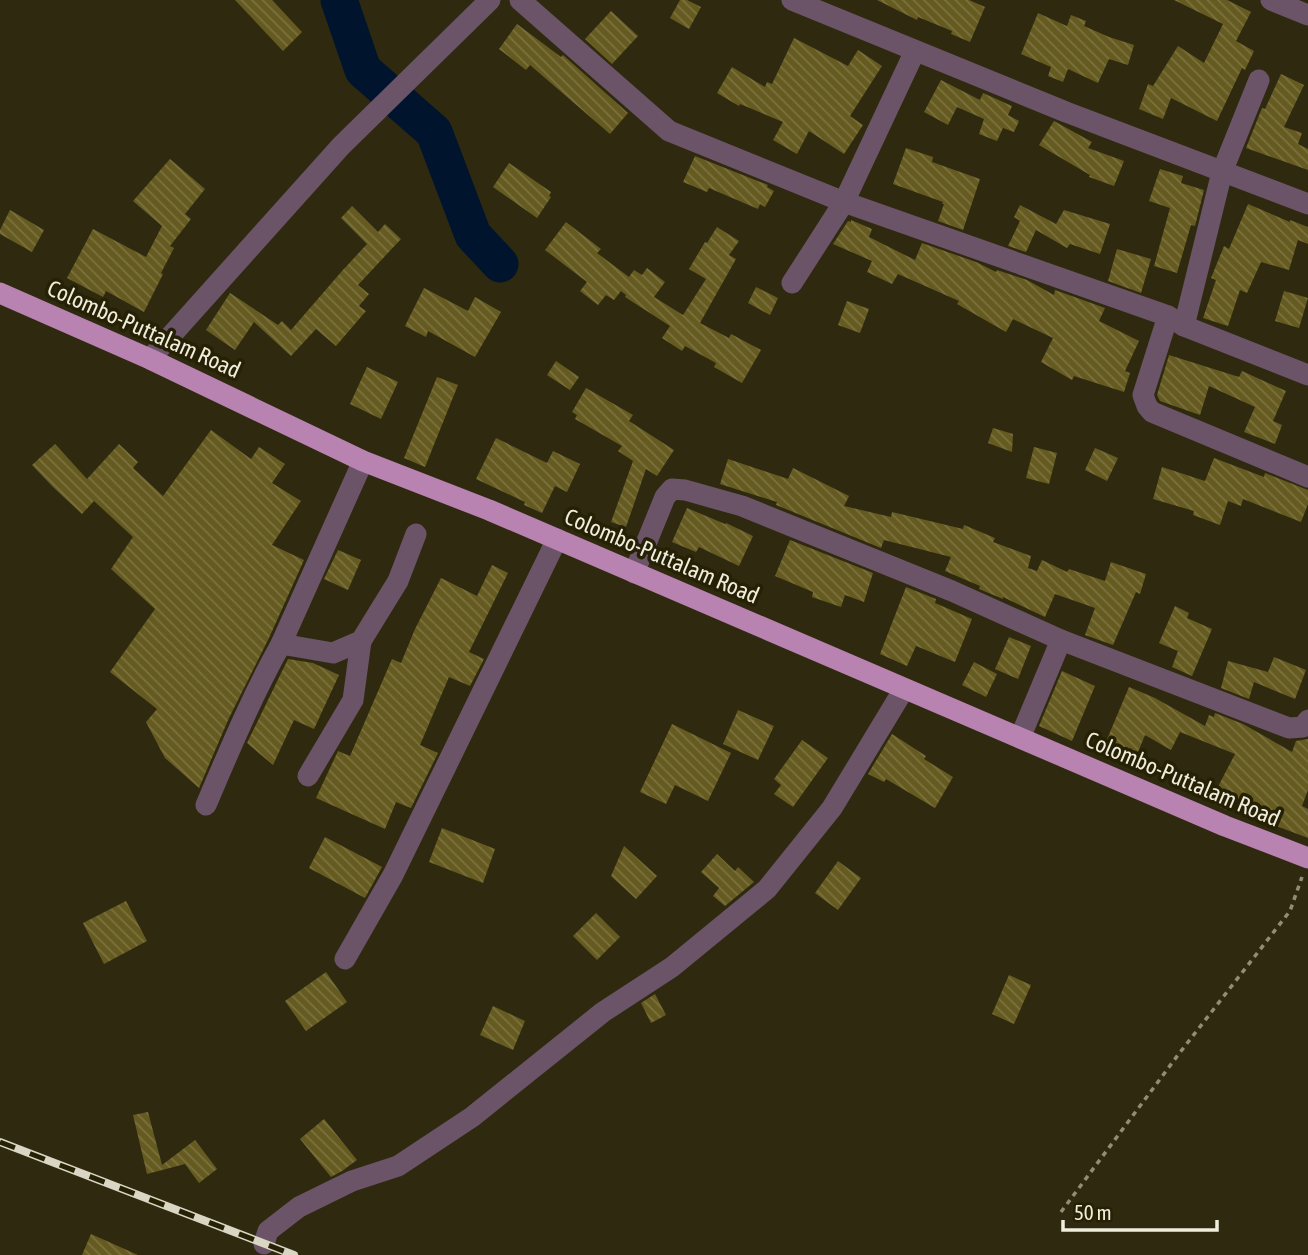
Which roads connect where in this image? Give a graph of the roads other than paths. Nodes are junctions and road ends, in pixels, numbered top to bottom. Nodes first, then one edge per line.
1 (489, 0) edge
2 (520, 0) edge
3 (792, 0) edge
4 (1271, 0) edge
5 (1308, 15) edge
6 (915, 51) junction
7 (1259, 80) dead end
8 (1222, 172) junction
9 (844, 202) junction
10 (1308, 204) edge
11 (792, 283) dead end
12 (0, 293) edge
13 (1176, 321) junction
14 (149, 359) junction
15 (1308, 375) edge
16 (363, 461) junction
17 (1308, 477) edge
18 (416, 534) dead end
19 (557, 539) junction
20 (634, 573) junction
21 (1061, 640) junction
22 (361, 641) junction
23 (281, 644) junction
24 (904, 689) junction
25 (1308, 720) edge
26 (1020, 738) junction
27 (308, 776) dead end
28 (206, 806) dead end
29 (1308, 858) edge
30 (345, 959) dead end
31 (264, 1244) dead end

1 - 14 street
2 - 9 street
3 - 6 street
4 - 5 street
6 - 8 street
6 - 9 street
7 - 8 street
8 - 10 street
8 - 13 street
9 - 11 street
9 - 13 street
12 - 14 highway, Colombo-Puttalam Road
13 - 15 street
13 - 17 street
14 - 16 highway, Colombo-Puttalam Road
16 - 19 highway, Colombo-Puttalam Road
16 - 23 street
18 - 22 street
19 - 20 highway, Colombo-Puttalam Road
19 - 30 street
20 - 21 street
20 - 24 highway, Colombo-Puttalam Road
21 - 25 street
21 - 26 street
22 - 23 street
22 - 27 street
23 - 28 street
24 - 26 highway, Colombo-Puttalam Road
24 - 31 street
26 - 29 highway, Colombo-Puttalam Road

